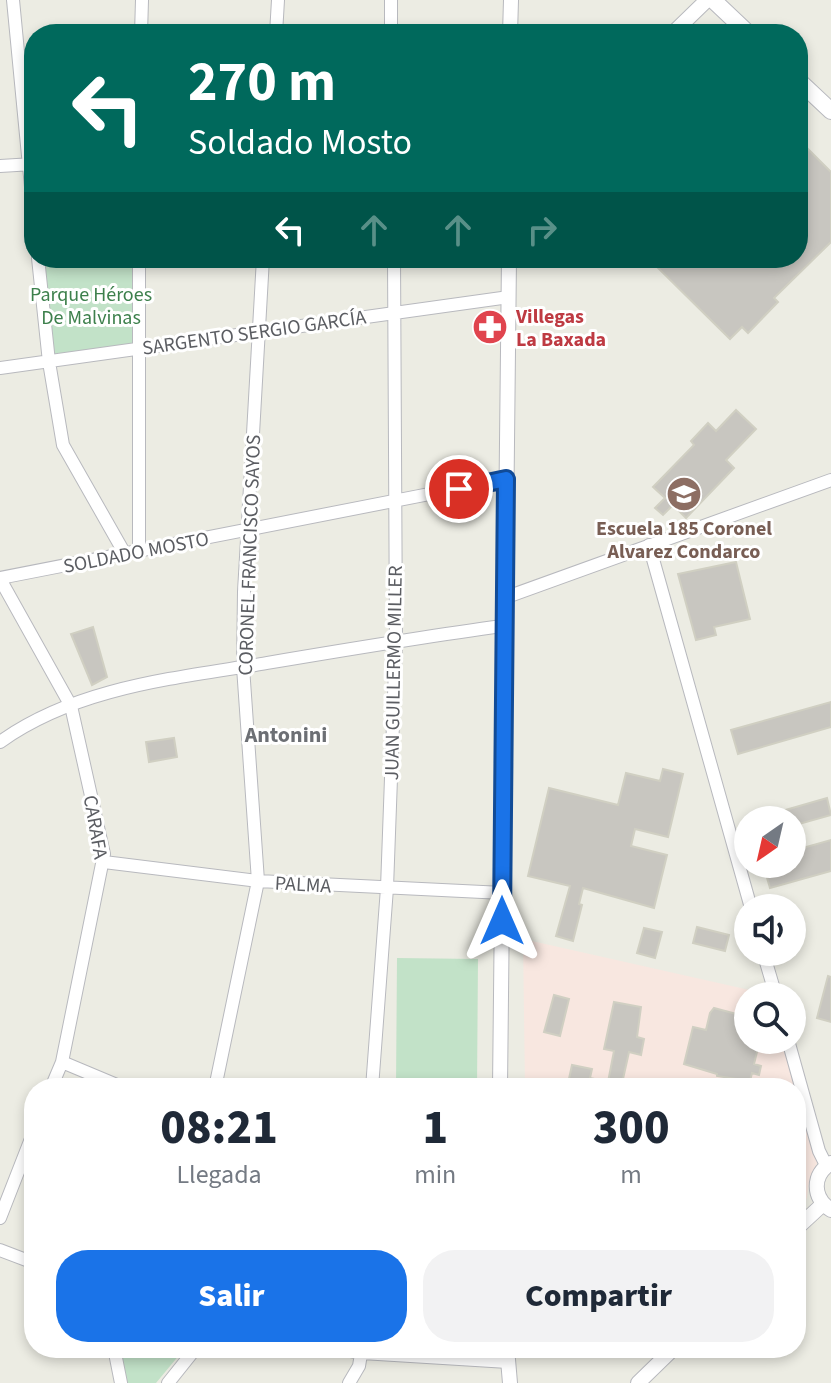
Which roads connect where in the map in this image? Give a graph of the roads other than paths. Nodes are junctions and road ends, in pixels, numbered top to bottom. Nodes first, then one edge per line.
1 (13, 0) edge
2 (142, 0) edge
3 (278, 0) edge
4 (391, 0) edge
5 (511, 0) edge
6 (710, 0) edge
7 (141, 24) edge
8 (277, 24) edge
9 (391, 24) edge
10 (510, 24) edge
11 (683, 24) edge
12 (738, 24) edge
13 (808, 89) edge
14 (24, 100) edge
15 (831, 111) edge
16 (24, 164) edge
17 (0, 166) edge
18 (39, 268) edge
19 (139, 268) edge
20 (263, 268) edge
21 (394, 268) edge
22 (509, 268) edge
23 (509, 297) junction
24 (395, 312) junction
25 (260, 330) junction
26 (138, 349) junction
27 (49, 362) junction
28 (0, 368) edge
29 (506, 479) junction
30 (831, 480) edge
31 (396, 499) junction
32 (247, 531) junction
33 (649, 545) junction
34 (139, 552) junction
35 (125, 554) junction
36 (0, 579) edge
37 (504, 598) junction
38 (503, 626) junction
39 (396, 641) junction
40 (243, 667) junction
41 (71, 706) junction
42 (0, 742) edge
43 (104, 862) junction
44 (258, 881) junction
45 (387, 888) junction
46 (503, 893) junction
47 (747, 894) edge
48 (792, 1054) edge
49 (62, 1062) junction
50 (55, 1078) edge
51 (100, 1078) edge
52 (217, 1078) edge
53 (373, 1078) edge
54 (500, 1078) edge
55 (799, 1078) edge
56 (806, 1104) edge
57 (24, 1157) edge
58 (829, 1164) edge
59 (827, 1207) edge
60 (0, 1218) edge
61 (806, 1222) edge
62 (0, 1250) edge
63 (24, 1259) edge
64 (116, 1358) edge
65 (188, 1358) edge
66 (359, 1358) edge
67 (507, 1358) edge
68 (664, 1358) edge
69 (121, 1383) edge
70 (168, 1383) edge
71 (349, 1383) edge
72 (510, 1383) edge
73 (638, 1383) edge

1 - 14 street
2 - 7 street
3 - 8 street
4 - 9 street
5 - 10 street
6 - 11 street
6 - 12 main road
13 - 15 main road
16 - 17 street
18 - 27 street
19 - 26 street
20 - 25 street, CORONEL FRANCISCO SAYOS
21 - 24 street, JUAN GUILLERMO MILLER
22 - 23 street
23 - 24 street, SARGENTO SERGIO GARCÍA
23 - 29 street
24 - 25 street, SARGENTO SERGIO GARCÍA
24 - 31 street, JUAN GUILLERMO MILLER
25 - 26 street, SARGENTO SERGIO GARCÍA
25 - 32 street, CORONEL FRANCISCO SAYOS
26 - 27 street, SARGENTO SERGIO GARCÍA
26 - 34 street
27 - 28 street, SARGENTO SERGIO GARCÍA
27 - 35 street
29 - 31 street, SOLDADO MOSTO
29 - 37 street
30 - 33 street
31 - 32 street, SOLDADO MOSTO
31 - 39 street, JUAN GUILLERMO MILLER
32 - 34 street, SOLDADO MOSTO
32 - 40 street, CORONEL FRANCISCO SAYOS
33 - 37 street
33 - 47 street
34 - 35 street, SOLDADO MOSTO
35 - 36 street, SOLDADO MOSTO
36 - 41 street, CARAFA
37 - 38 street
38 - 39 street
38 - 46 street
39 - 40 street
39 - 45 street, JUAN GUILLERMO MILLER
40 - 41 street
40 - 44 street, CORONEL FRANCISCO SAYOS
41 - 42 street
41 - 43 street, CARAFA
43 - 44 street, PALMA
43 - 49 street, CARAFA
44 - 45 street, PALMA
44 - 52 street, CORONEL FRANCISCO SAYOS
45 - 46 street, PALMA
45 - 53 street, JUAN GUILLERMO MILLER
46 - 54 street
48 - 55 street
49 - 50 street, CARAFA
49 - 51 street
56 - 58 street
57 - 60 street
58 - 59 street
59 - 61 street
62 - 63 street
64 - 69 street
65 - 70 street
66 - 71 street
67 - 72 street
68 - 73 street

